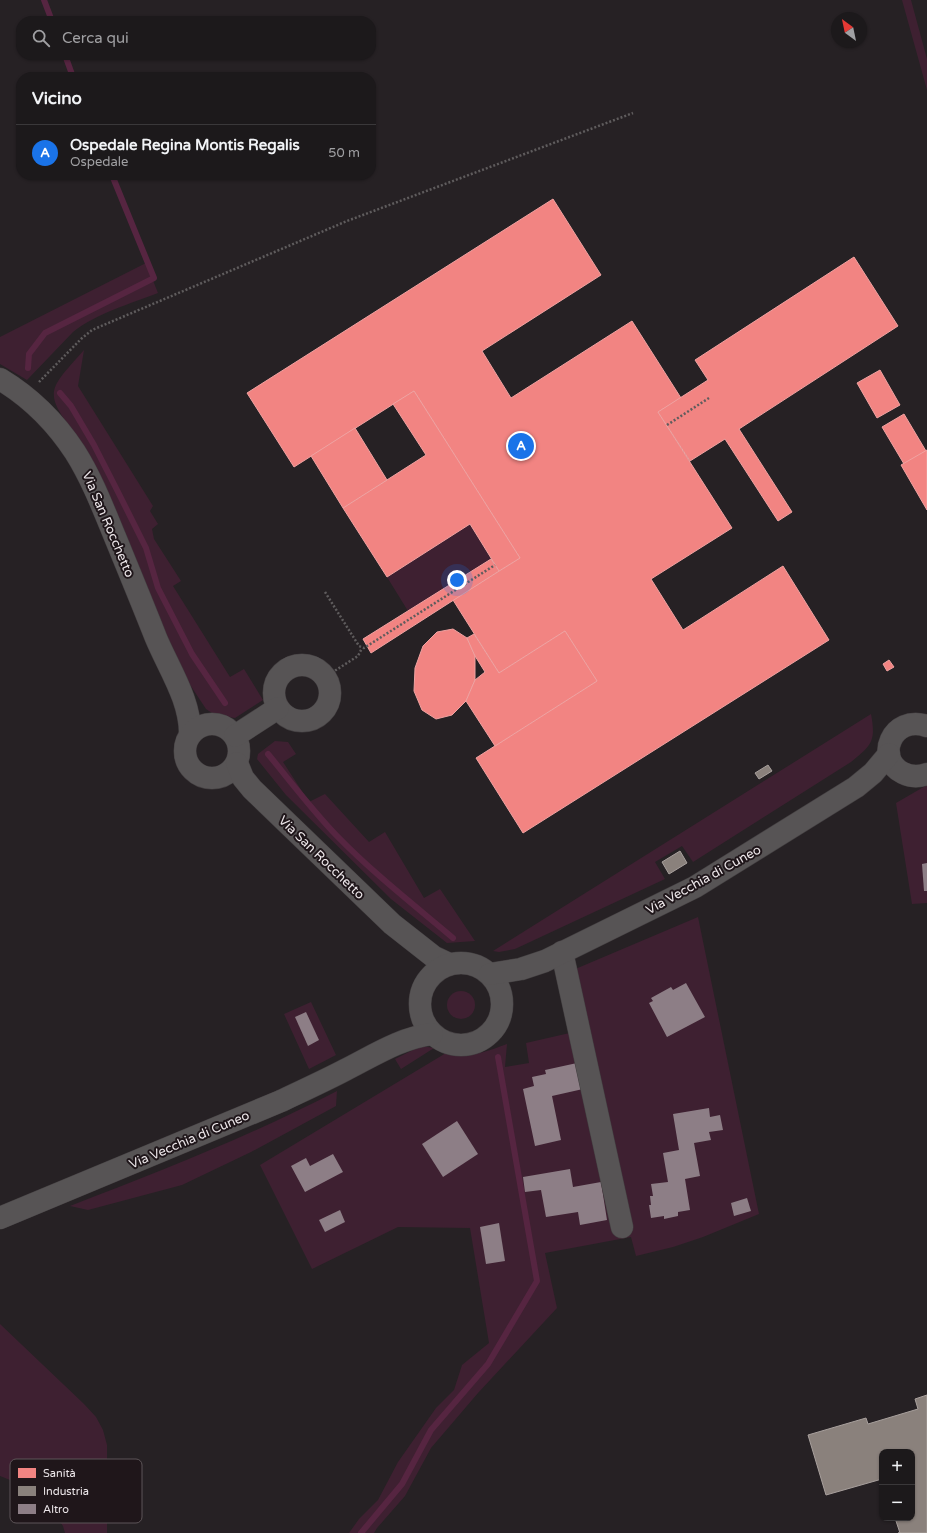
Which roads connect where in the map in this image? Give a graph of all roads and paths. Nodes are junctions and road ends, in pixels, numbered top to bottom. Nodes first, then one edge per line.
1 (633, 113) dead end
2 (0, 379) edge
3 (24, 396) junction
4 (709, 398) dead end
5 (667, 425) dead end
6 (495, 565) dead end
7 (325, 592) dead end
8 (362, 648) junction
9 (325, 677) junction
10 (182, 695) junction
11 (278, 708) junction
12 (212, 723) junction
13 (927, 726) edge
14 (190, 735) junction
15 (235, 736) junction
16 (894, 763) junction
17 (229, 770) junction
18 (927, 774) edge
19 (392, 924) junction
20 (553, 956) junction
21 (449, 964) junction
22 (490, 974) junction
23 (424, 986) junction
24 (502, 998) junction
25 (420, 1013) junction
26 (432, 1034) junction
27 (374, 1054) junction
28 (0, 1218) edge
29 (622, 1227) dead end

1 - 3 path
2 - 3 street, Via San Rocchetto
3 - 10 street, Via San Rocchetto
4 - 5 path
6 - 8 path
7 - 8 path
8 - 9 path
9 - 11 street
9 - 11 street
10 - 12 street, Via San Rocchetto
10 - 14 street, Via San Rocchetto
11 - 15 street
12 - 14 street
12 - 15 street, Via San Rocchetto
13 - 16 street, Via Vecchia di Cuneo
14 - 17 street, Via San Rocchetto
15 - 17 street
16 - 18 street
16 - 20 street, Via Vecchia di Cuneo
17 - 19 street, Via San Rocchetto
19 - 21 street, Via San Rocchetto
19 - 23 street, Via San Rocchetto
20 - 22 street, Via Vecchia di Cuneo
20 - 24 street, Via Vecchia di Cuneo
20 - 29 street
21 - 22 street
21 - 23 street
22 - 24 street
23 - 25 street
24 - 26 street
25 - 26 street
25 - 27 street, Via Vecchia di Cuneo
26 - 27 street, Via Vecchia di Cuneo
27 - 28 street, Via Vecchia di Cuneo

